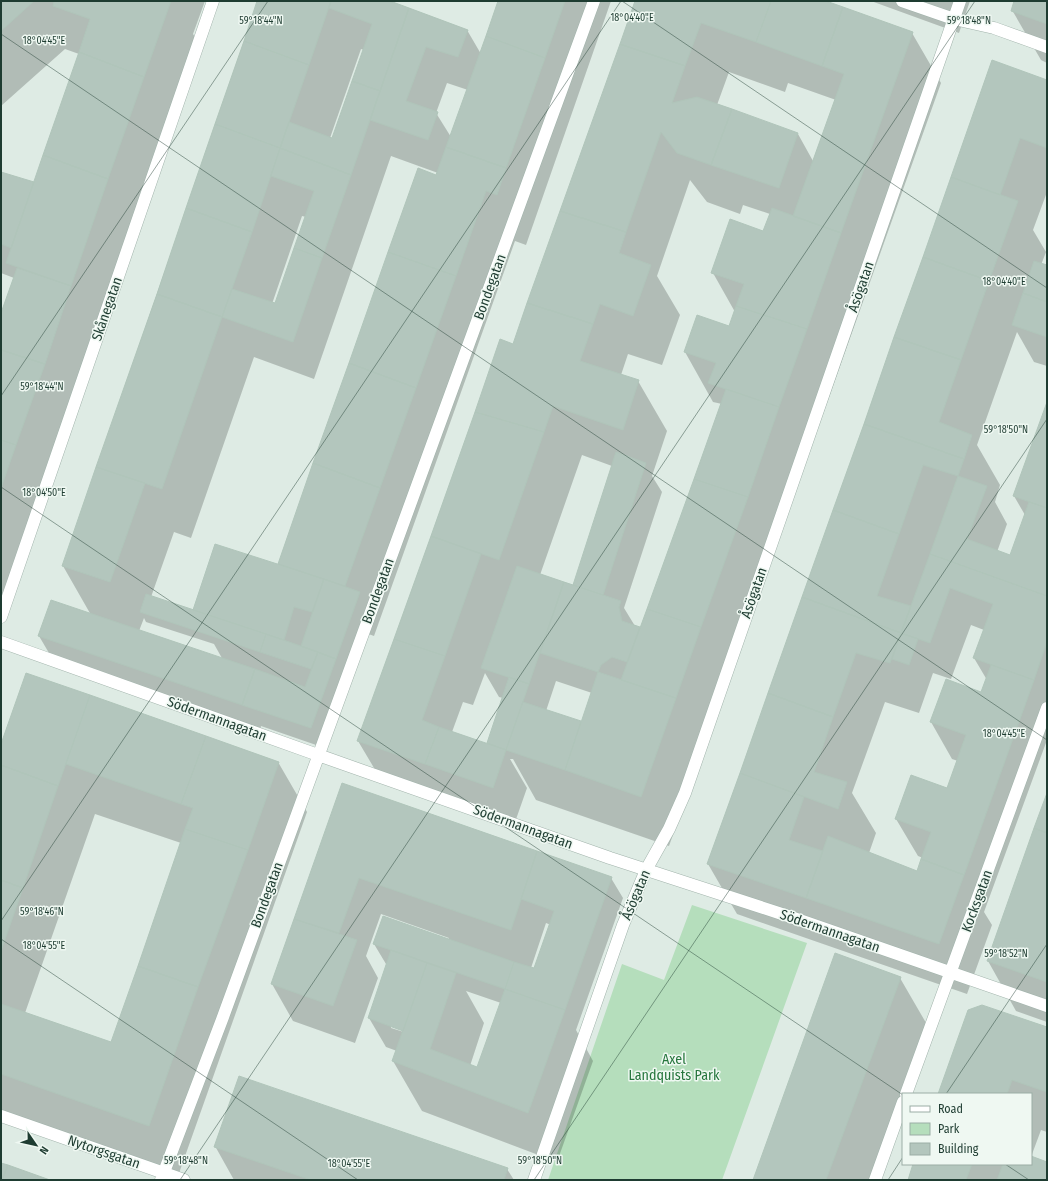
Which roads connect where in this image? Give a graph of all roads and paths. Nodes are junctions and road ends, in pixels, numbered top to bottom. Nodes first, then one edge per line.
1 (213, 1) edge
2 (594, 1) edge
3 (902, 1) edge
4 (960, 1) edge
5 (954, 19) junction
6 (1047, 47) edge
7 (1, 617) edge
8 (1, 642) edge
9 (1047, 708) edge
10 (318, 755) junction
11 (646, 870) junction
12 (950, 972) junction
13 (1047, 1006) edge
14 (906, 1093) edge
15 (902, 1105) edge
16 (1, 1116) edge
17 (163, 1177) edge
18 (184, 1180) edge
19 (534, 1180) edge
20 (875, 1180) edge

1 - 7 street, Skånegatan
2 - 10 street, Bondegatan
3 - 5 street
4 - 5 street, Åsögatan
5 - 6 street
5 - 11 street, Åsögatan
8 - 10 street, Södermannagatan
9 - 12 street, Kocksgatan
10 - 11 street, Södermannagatan
10 - 17 street, Bondegatan
11 - 12 street, Södermannagatan
11 - 19 street, Åsögatan
12 - 13 street, Södermannagatan
12 - 14 street, Kocksgatan
15 - 20 street
16 - 17 street, Nytorgsgatan
17 - 18 street, Nytorgsgatan

